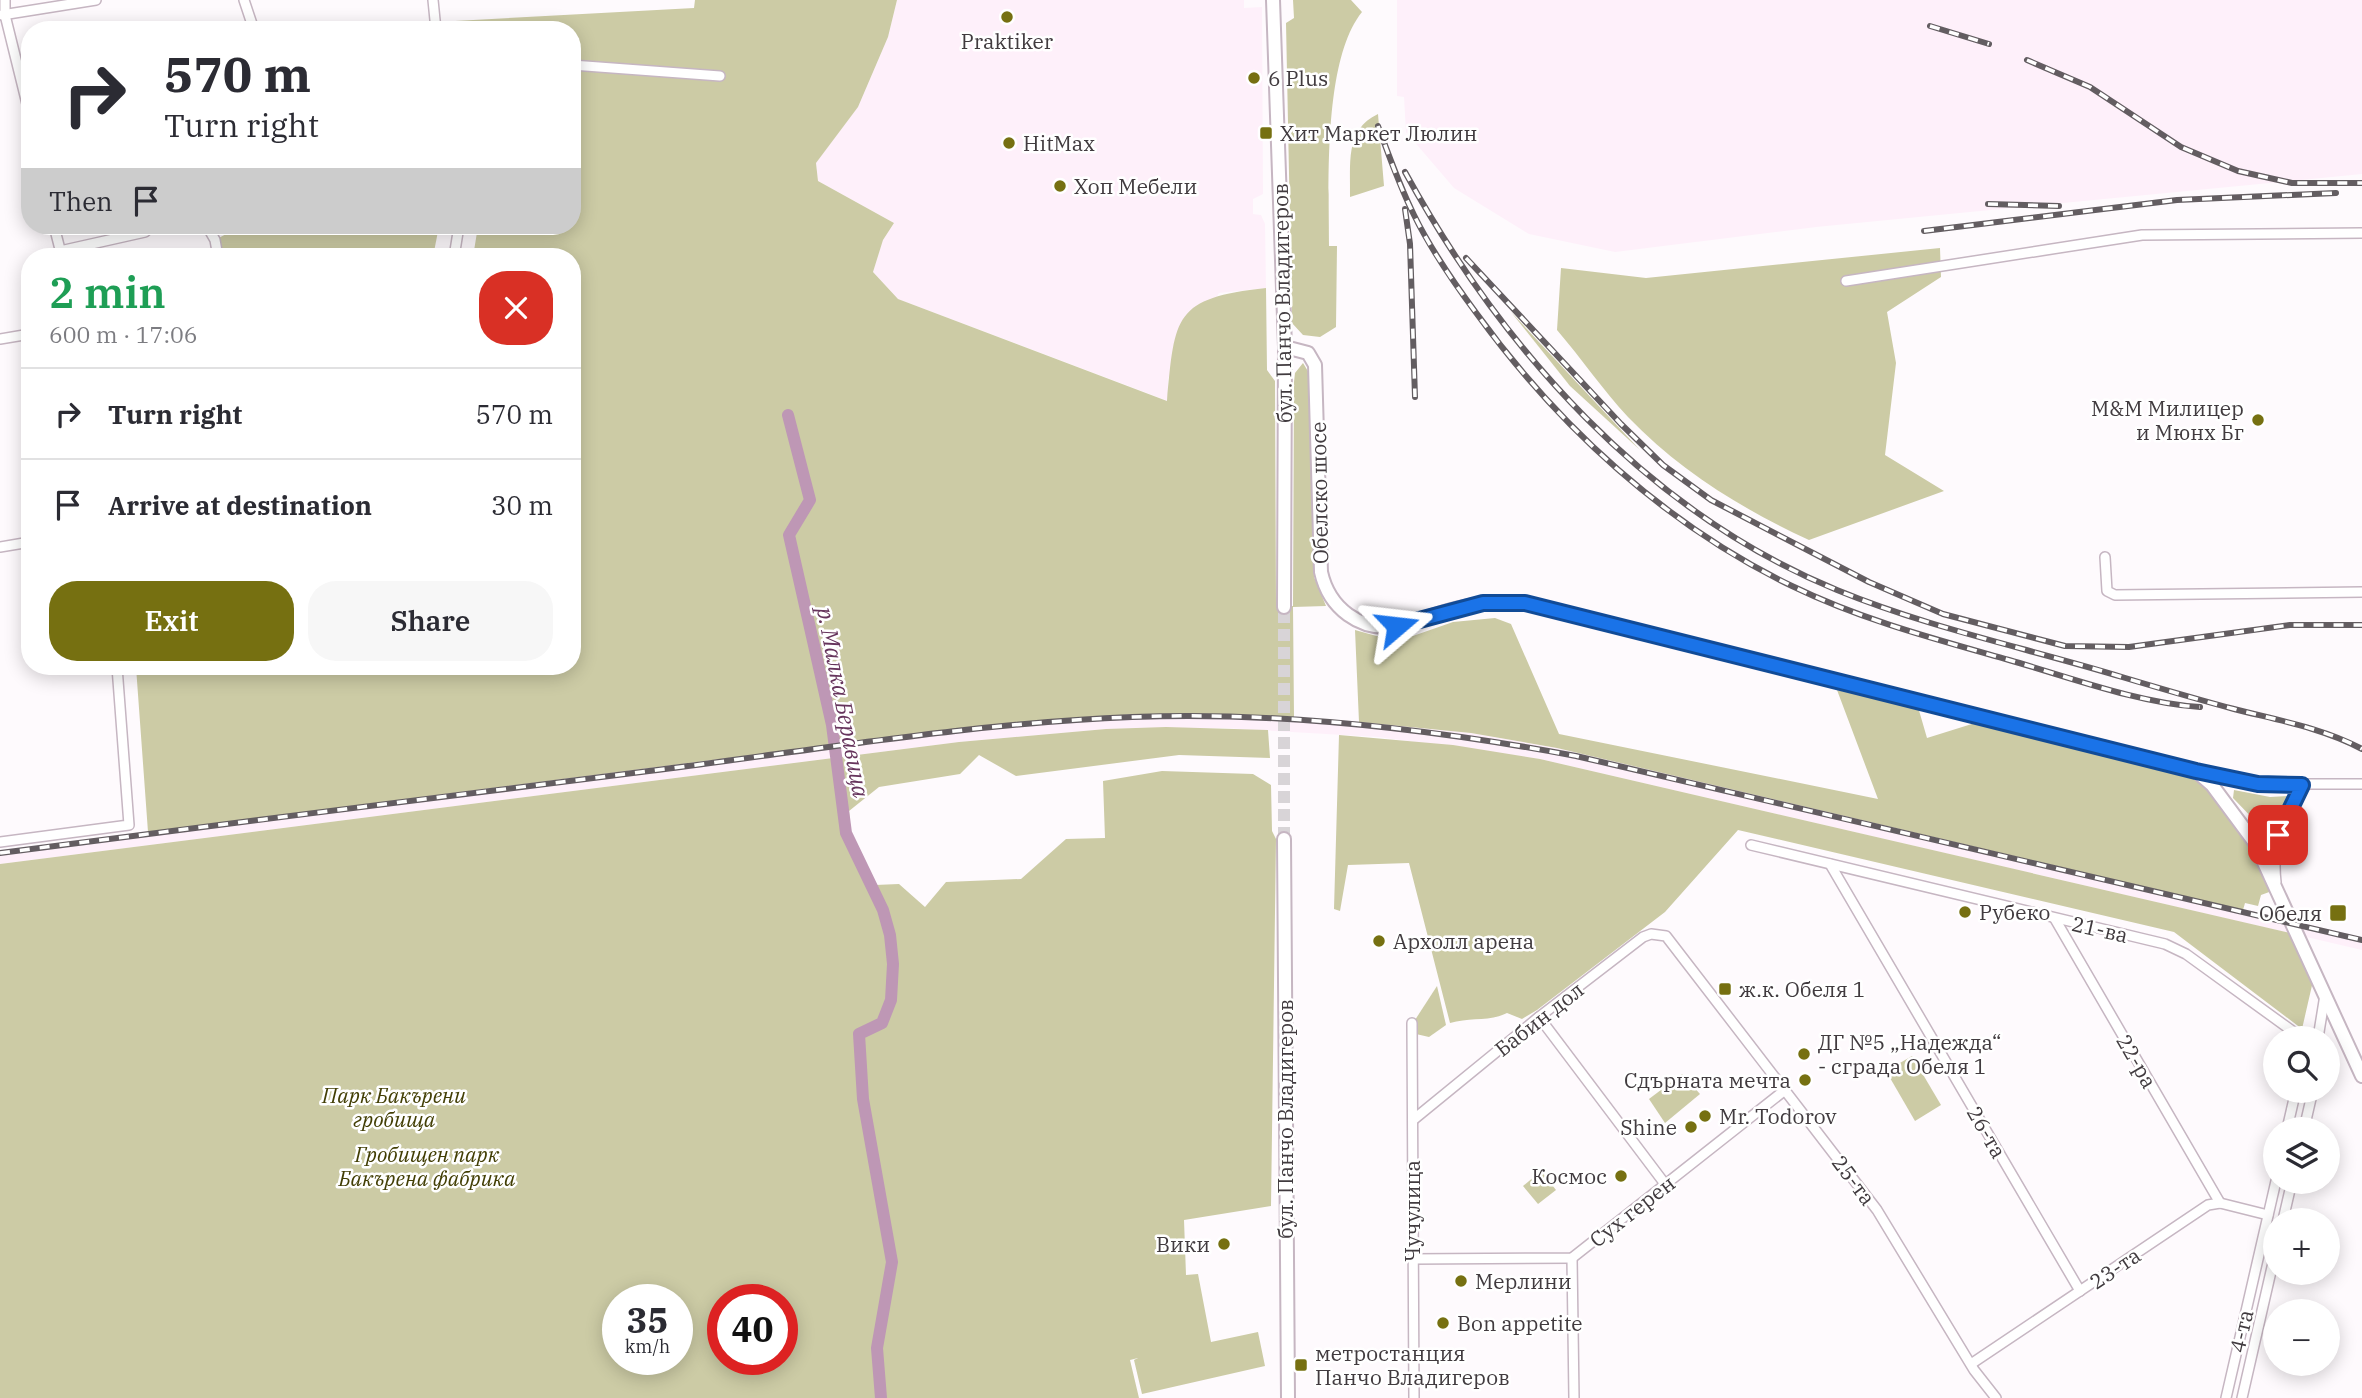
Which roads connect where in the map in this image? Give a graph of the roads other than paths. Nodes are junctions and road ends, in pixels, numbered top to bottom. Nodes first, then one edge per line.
1 (5, 0) edge
2 (96, 0) edge
3 (244, 0) edge
4 (432, 0) edge
5 (1273, 0) edge
6 (3, 15) edge
7 (251, 21) edge
8 (435, 21) edge
9 (581, 66) edge
10 (720, 76) dead end
11 (21, 82) edge
12 (2362, 233) edge
13 (134, 235) edge
14 (84, 248) edge
15 (1846, 281) dead end
16 (21, 336) edge
17 (0, 340) edge
18 (1285, 347) junction
19 (21, 544) edge
20 (0, 547) edge
21 (2105, 557) dead end
22 (2362, 592) edge
23 (1284, 607) tunnel mouth
24 (118, 675) edge
25 (2196, 771) junction
26 (2362, 784) edge
27 (2302, 785) junction
28 (1284, 839) tunnel mouth
29 (0, 842) edge
30 (1751, 845) dead end
31 (1830, 864) junction
32 (2276, 883) junction
33 (2055, 919) junction
34 (1670, 939) joint
35 (2325, 993) junction
36 (1539, 1017) junction
37 (1412, 1023) dead end
38 (2285, 1026) edge
39 (2320, 1026) edge
40 (2362, 1076) edge
41 (1785, 1090) junction
42 (1413, 1120) junction
43 (1665, 1184) junction
44 (2220, 1203) junction
45 (2263, 1214) edge
46 (2263, 1237) edge
47 (1572, 1258) junction
48 (1412, 1259) junction
49 (2268, 1285) edge
50 (2080, 1292) junction
51 (1971, 1364) junction
52 (1288, 1398) edge
53 (1414, 1398) edge
54 (1574, 1398) edge
55 (1996, 1398) edge
56 (2226, 1398) edge
57 (2242, 1398) edge

1 - 6 street
2 - 6 street
3 - 7 street
4 - 8 street
5 - 18 street, бул. Панчо Владигеров
6 - 11 street
9 - 10 street
12 - 15 street
13 - 14 street
16 - 17 street
18 - 23 street, бул. Панчо Владигеров
18 - 25 street, Обелско шосе
19 - 20 street
21 - 22 street
24 - 29 street
25 - 27 street, Обелско шосе
25 - 32 street
26 - 27 street, Обелско шосе
27 - 32 street
28 - 52 street, бул. Панчо Владигеров
30 - 31 street, 21-ва
31 - 33 street, 21-ва
31 - 50 street, 26-та
32 - 35 street
33 - 38 street, 21-ва
33 - 44 street, 22-ра
34 - 36 street, Бабин дол
34 - 41 street, 25-та
35 - 39 street
35 - 40 street
36 - 42 street, Бабин дол
36 - 43 street
37 - 42 street, Чучулица
41 - 43 street, Сух герен
41 - 51 street, 25-та
42 - 48 street, Чучулица
43 - 47 street, Сух герен
44 - 45 street
44 - 50 street, 23-та
46 - 56 street, 4-та
47 - 48 street, Сух герен
47 - 54 street
48 - 53 street, Чучулица
49 - 57 street, 4-та
50 - 51 street, 23-та
51 - 55 street, 25-та

